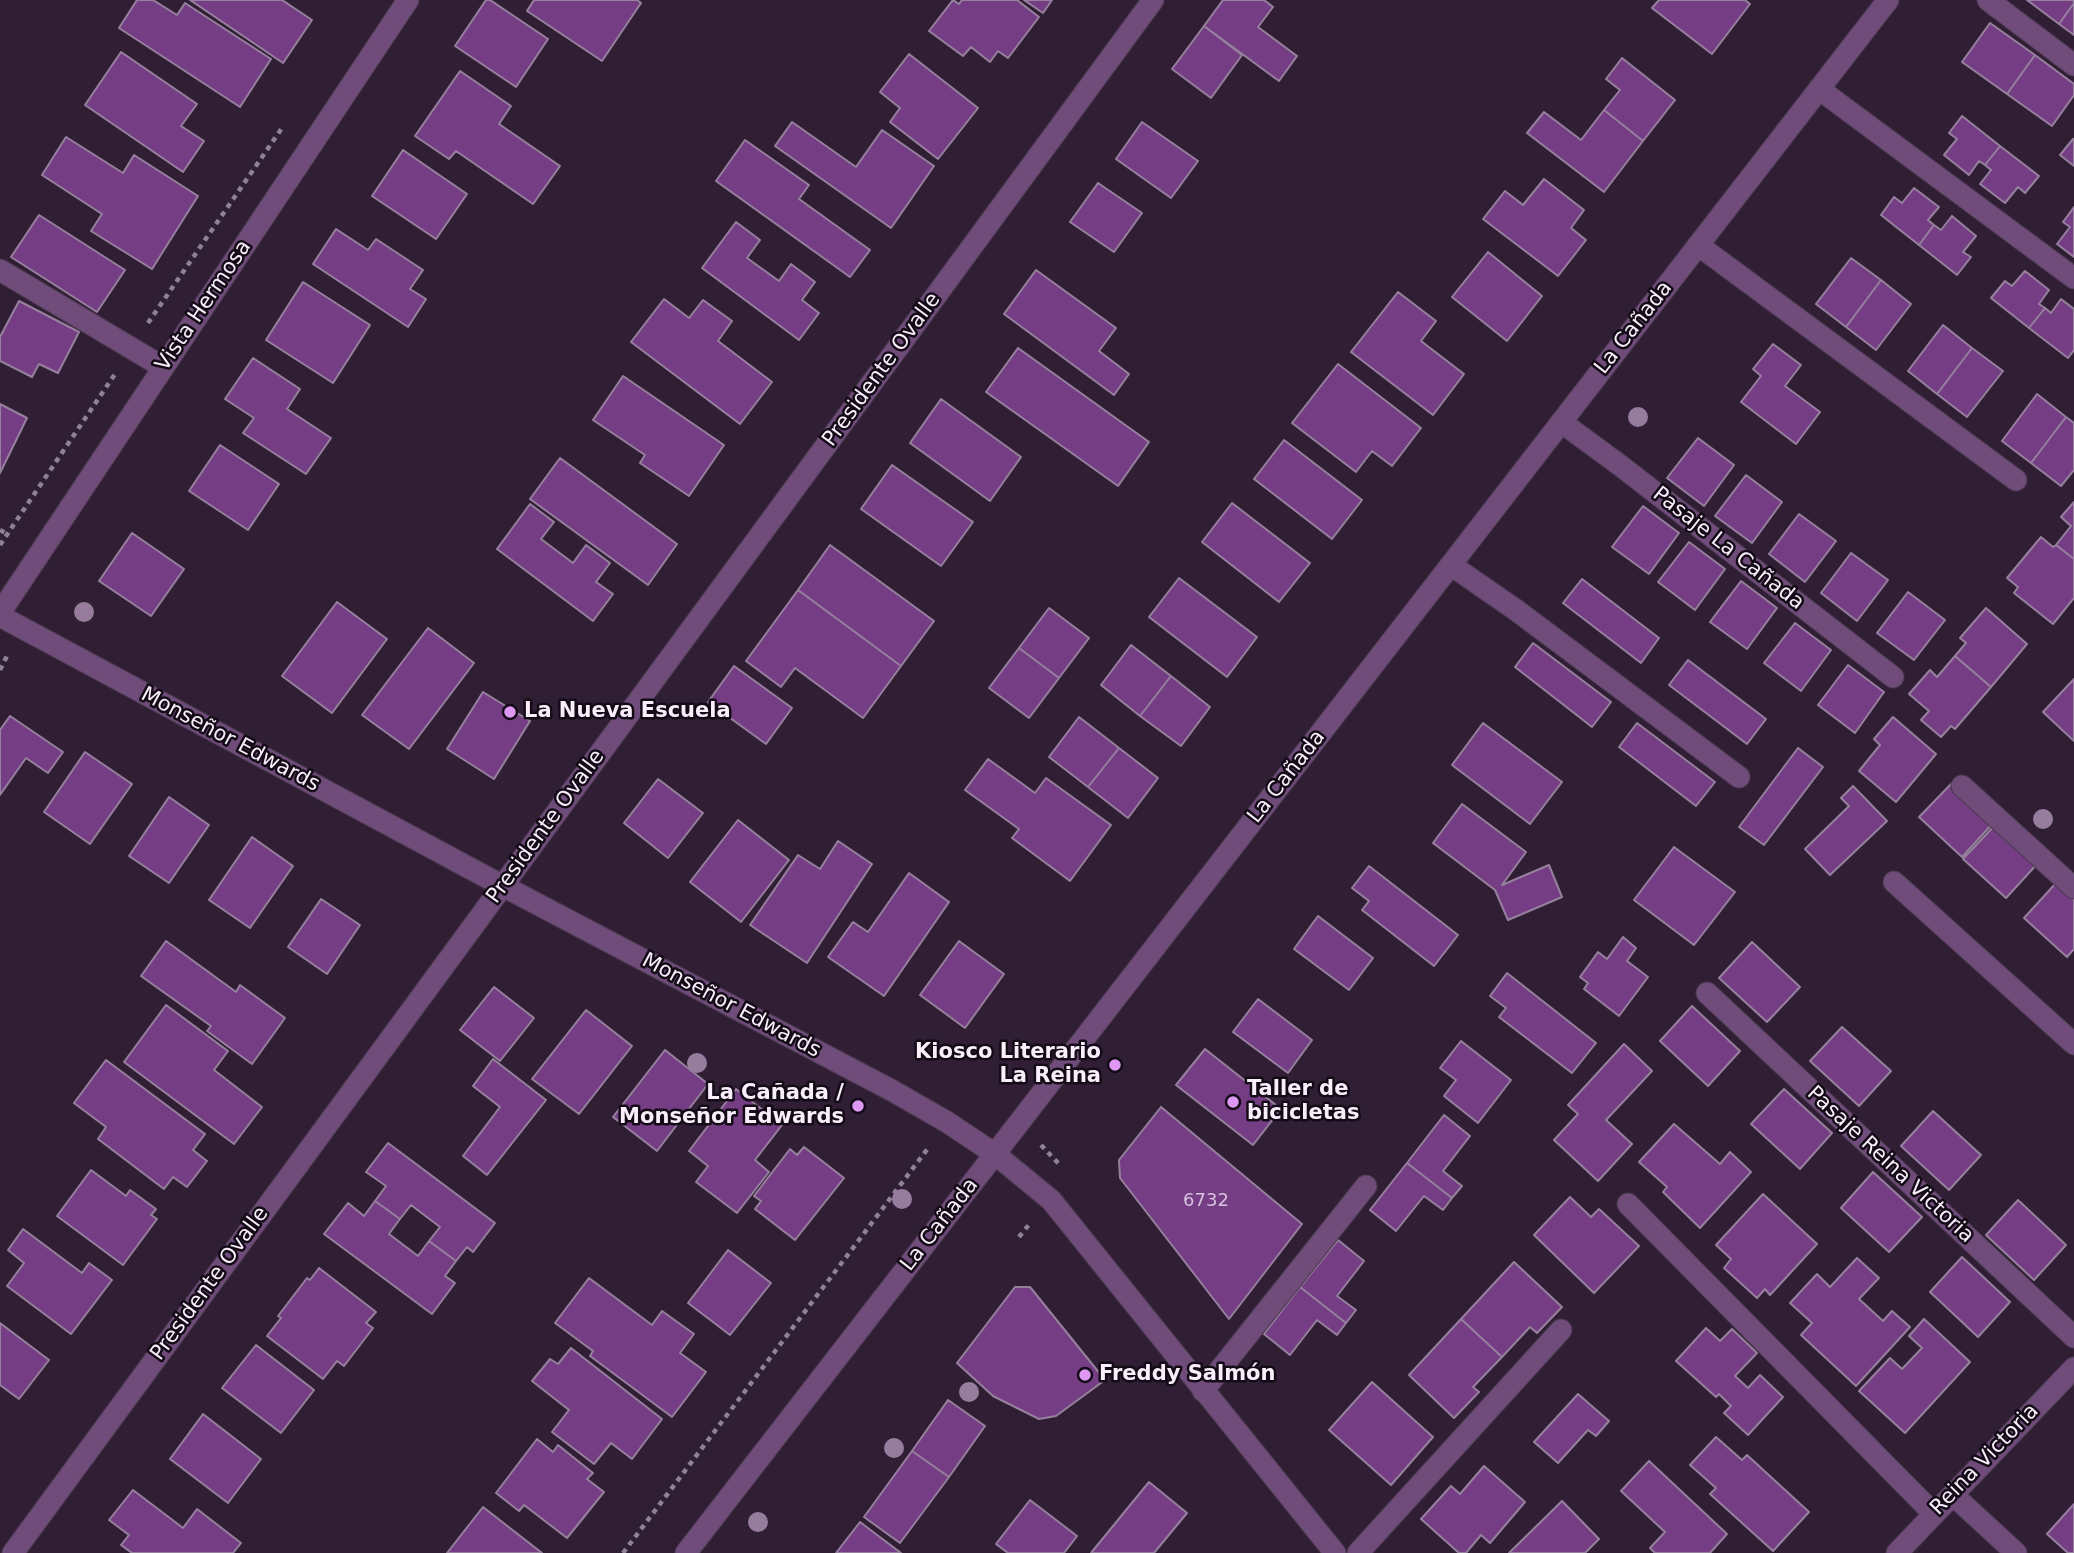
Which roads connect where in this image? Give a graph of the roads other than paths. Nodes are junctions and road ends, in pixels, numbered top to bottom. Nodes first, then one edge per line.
1 (408, 0) edge
2 (1153, 0) edge
3 (1888, 0) edge
4 (1988, 0) edge
5 (2074, 65) edge
6 (1819, 89) junction
7 (1698, 245) junction
8 (0, 270) edge
9 (2074, 278) edge
10 (163, 367) junction
11 (1561, 422) junction
12 (2016, 480) dead end
13 (1451, 565) junction
14 (0, 614) edge
15 (1893, 677) dead end
16 (1738, 777) dead end
17 (1962, 786) dead end
18 (1894, 881) dead end
19 (503, 886) junction
20 (2074, 888) edge
21 (1707, 993) dead end
22 (2074, 1044) edge
23 (995, 1154) junction
24 (1366, 1186) dead end
25 (1628, 1204) dead end
26 (1561, 1330) dead end
27 (2074, 1337) edge
28 (2074, 1368) edge
29 (1203, 1391) junction
30 (1953, 1495) junction
31 (1934, 1514) junction
32 (13, 1553) edge
33 (686, 1553) edge
34 (1335, 1553) edge
35 (1358, 1553) edge
36 (1897, 1553) edge
37 (2016, 1553) edge

1 - 10 street, Vista Hermosa
2 - 19 street, Presidente Ovalle
3 - 6 street, La Cañada
4 - 5 street
6 - 7 street, La Cañada
6 - 9 street
7 - 11 street, La Cañada
7 - 12 street
8 - 10 street
10 - 14 street, Vista Hermosa
11 - 13 street, La Cañada
11 - 15 street, Pasaje La Cañada
13 - 16 street
13 - 23 street, La Cañada
14 - 19 street, Monseñor Edwards
17 - 20 street
18 - 22 street
19 - 23 street, Monseñor Edwards
19 - 32 street, Presidente Ovalle
21 - 27 street, Pasaje Reina Victoria
23 - 29 street, Monseñor Edwards
23 - 33 street, La Cañada
24 - 29 street
25 - 31 street
26 - 35 street
28 - 30 street, Reina Victoria
29 - 34 street, Monseñor Edwards
30 - 31 street, Reina Victoria
30 - 37 street
31 - 36 street, Reina Victoria

